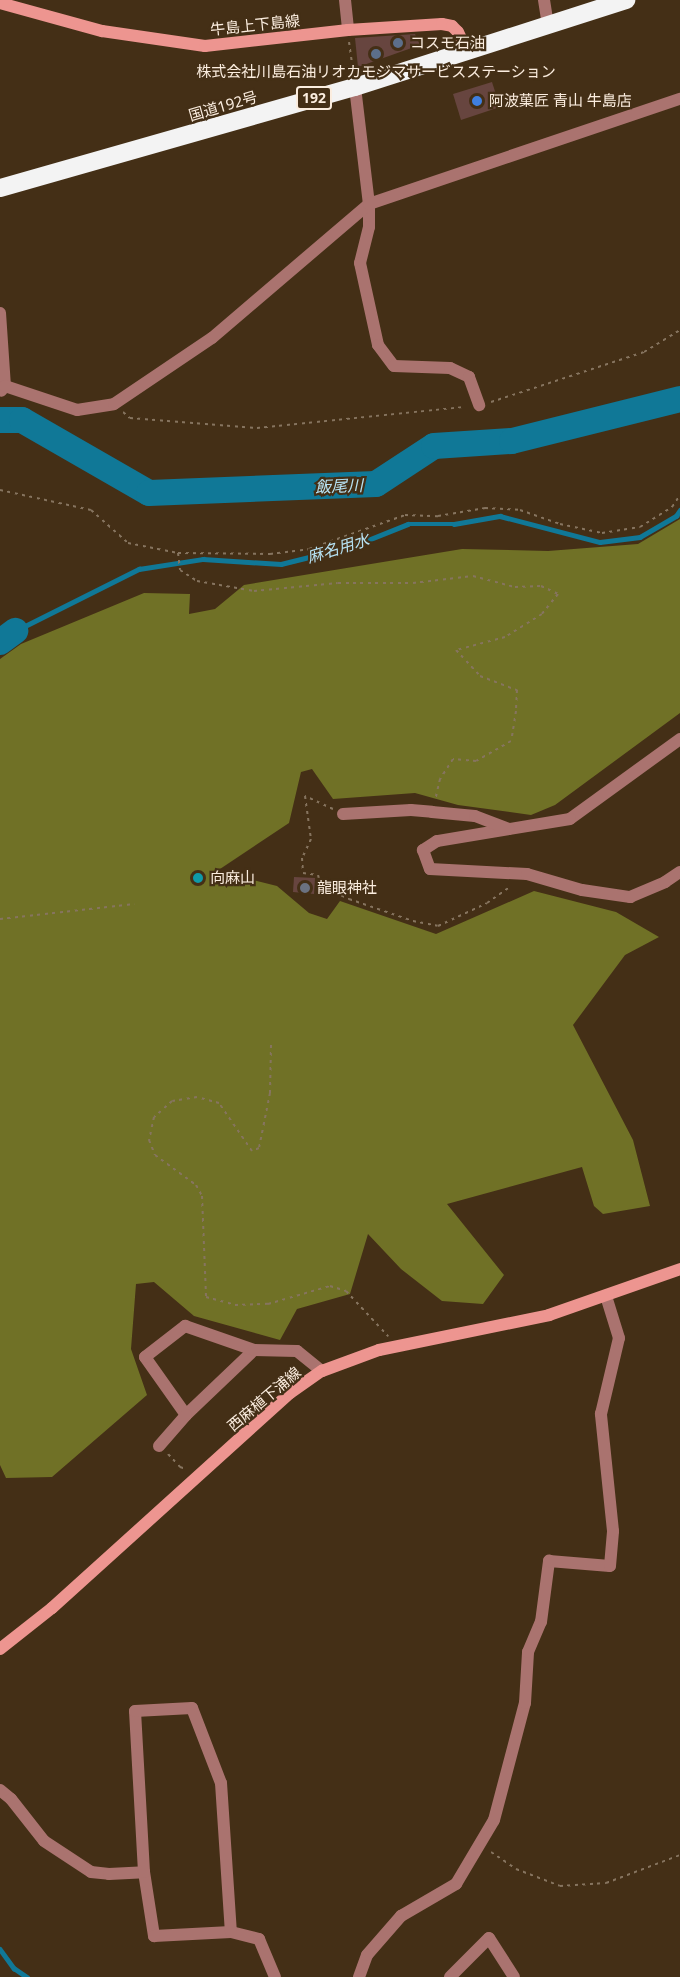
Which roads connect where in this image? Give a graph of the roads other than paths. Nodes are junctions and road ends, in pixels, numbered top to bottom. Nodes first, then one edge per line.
1 (345, 0) edge
2 (544, 0) edge
3 (626, 0) edge
4 (0, 3) edge
5 (548, 24) junction
6 (348, 30) junction
7 (467, 51) junction
8 (355, 87) junction
9 (680, 99) edge
10 (0, 188) edge
11 (369, 204) junction
12 (0, 313) edge
13 (3, 389) edge
14 (479, 405) road end
15 (680, 739) edge
16 (343, 814) road end
17 (511, 830) junction
18 (680, 872) edge
19 (680, 1269) edge
20 (606, 1296) junction
21 (254, 1350) junction
22 (322, 1371) junction
23 (186, 1415) junction
24 (159, 1446) road end
25 (0, 1649) edge
26 (0, 1790) edge
27 (144, 1872) junction
28 (231, 1932) junction
29 (274, 1977) edge
30 (359, 1977) edge
31 (450, 1977) edge
32 (513, 1977) edge

1 - 6 street
2 - 5 street
3 - 5 highway, 国道192号 / 192
4 - 6 main road, 牛島上下島線
5 - 7 highway, 国道192号 / 192
6 - 7 main road, 牛島上下島線
7 - 8 highway, 国道192号 / 192
8 - 10 highway, 国道192号 / 192
8 - 11 street
9 - 11 street
11 - 13 street
11 - 14 street
12 - 13 street
15 - 17 street
16 - 17 street
17 - 18 street
19 - 20 main road, 西麻植下浦線
20 - 22 main road, 西麻植下浦線
20 - 30 street
21 - 22 street
21 - 23 street
21 - 23 street
22 - 25 main road, 西麻植下浦線
23 - 24 street
26 - 27 street
27 - 28 street
27 - 28 street
28 - 29 street
31 - 32 street

